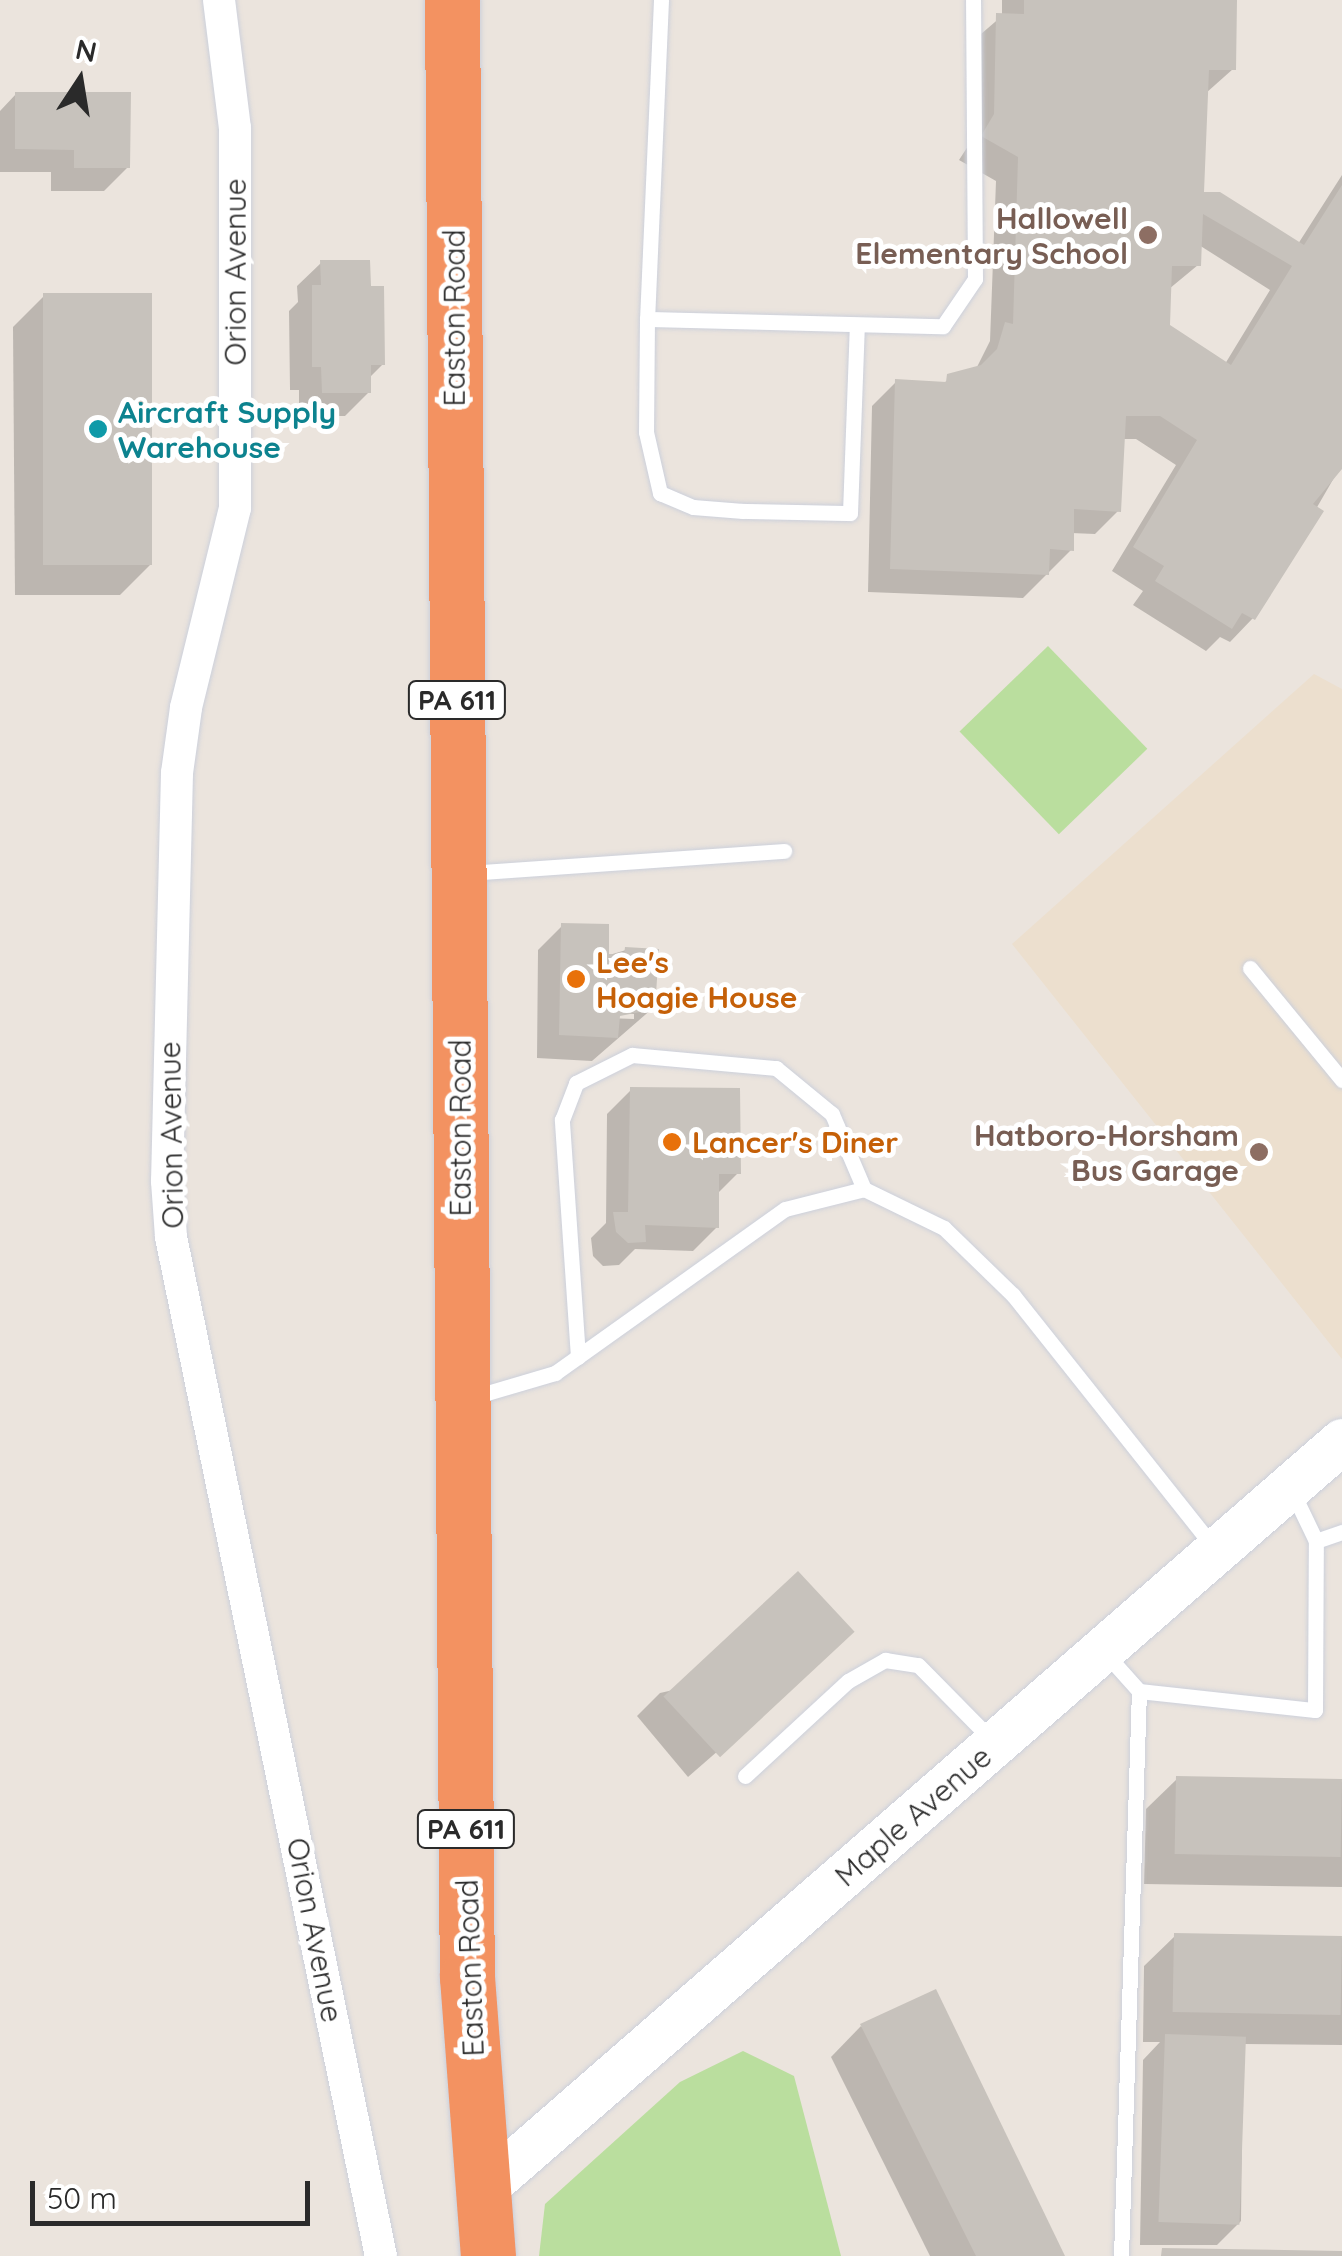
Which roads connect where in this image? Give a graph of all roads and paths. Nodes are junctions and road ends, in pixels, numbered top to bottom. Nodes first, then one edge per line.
1 (220, 0) edge
2 (452, 0) edge
3 (661, 0) edge
4 (973, 0) edge
5 (647, 319) junction
6 (856, 325) junction
7 (784, 851) dead end
8 (459, 873) junction
9 (1250, 968) dead end
10 (1342, 1080) edge
11 (864, 1188) junction
12 (578, 1356) junction
13 (461, 1400) junction
14 (1342, 1441) edge
15 (1290, 1487) junction
16 (1342, 1532) edge
17 (1316, 1541) junction
18 (1216, 1551) junction
19 (1103, 1650) junction
20 (1139, 1691) junction
21 (996, 1744) junction
22 (745, 1776) dead end
23 (483, 2189) junction
24 (381, 2256) edge
25 (488, 2256) edge
26 (1121, 2256) edge

1 - 24 street, Orion Avenue
2 - 8 highway, Easton Road / PA 611
3 - 5 lane
4 - 6 lane
5 - 6 lane
5 - 6 lane
7 - 8 lane
8 - 13 highway, Easton Road / PA 611
9 - 10 lane
11 - 12 lane
11 - 12 lane
11 - 18 lane
12 - 13 lane
13 - 23 highway, Easton Road / PA 611
14 - 15 street, Maple Avenue
15 - 17 lane
15 - 18 street, Maple Avenue
16 - 17 lane
17 - 20 lane
18 - 19 street, Maple Avenue
19 - 20 lane
19 - 21 street, Maple Avenue
20 - 26 lane
21 - 22 lane
21 - 23 street, Maple Avenue
23 - 25 highway, Easton Road / PA 611

